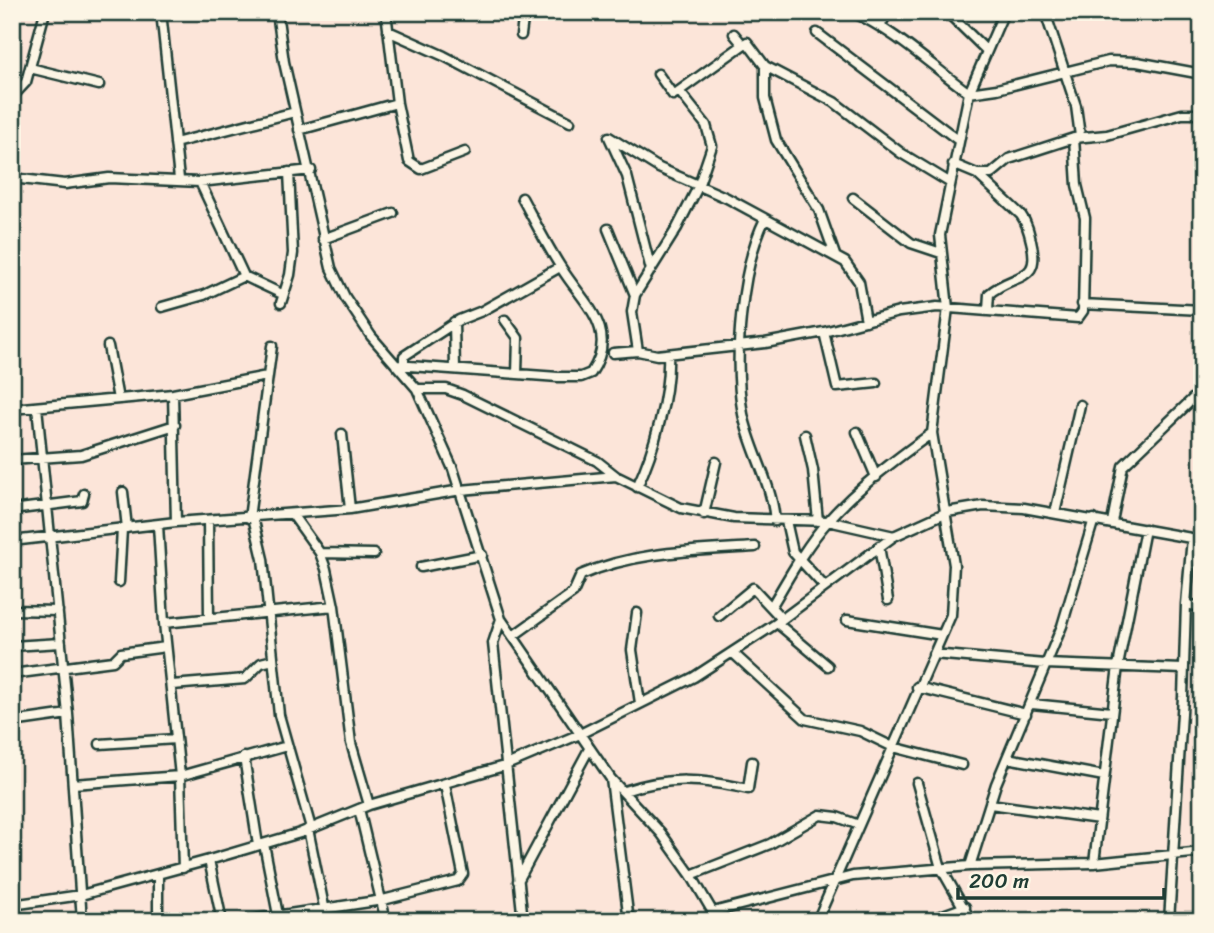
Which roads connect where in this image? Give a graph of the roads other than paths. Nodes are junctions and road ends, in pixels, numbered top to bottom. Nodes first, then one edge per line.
1 (45, 12) edge
2 (161, 12) edge
3 (277, 12) edge
4 (386, 12) edge
5 (524, 12) edge
6 (852, 12) edge
7 (888, 12) edge
8 (947, 12) edge
9 (1004, 12) edge
10 (1045, 12) edge
11 (880, 26) junction
12 (388, 31) junction
13 (817, 33) dead end
14 (734, 34) dead end
15 (521, 35) dead end
16 (743, 45) junction
17 (987, 51) junction
18 (765, 66) junction
19 (30, 68) junction
20 (1065, 69) junction
21 (658, 74) dead end
22 (1202, 74) edge
23 (99, 85) dead end
24 (678, 91) junction
25 (969, 93) junction
26 (12, 97) edge
27 (397, 103) junction
28 (295, 112) junction
29 (1202, 114) edge
30 (570, 122) dead end
31 (299, 130) junction
32 (1077, 137) junction
33 (958, 140) junction
34 (175, 143) junction
35 (465, 152) dead end
36 (953, 164) junction
37 (311, 170) junction
38 (289, 172) junction
39 (978, 174) junction
40 (12, 178) edge
41 (179, 179) junction
42 (950, 181) junction
43 (200, 182) junction
44 (698, 187) junction
45 (522, 198) dead end
46 (853, 198) dead end
47 (393, 213) dead end
48 (765, 219) junction
49 (608, 229) dead end
50 (323, 239) junction
51 (941, 253) junction
52 (835, 255) junction
53 (560, 267) junction
54 (650, 270) junction
55 (244, 276) junction
56 (635, 295) junction
57 (1082, 304) junction
58 (162, 307) dead end
59 (948, 308) junction
60 (988, 309) junction
61 (1202, 310) edge
62 (505, 320) dead end
63 (866, 321) junction
64 (454, 322) junction
65 (824, 332) junction
66 (741, 345) junction
67 (108, 346) dead end
68 (272, 346) dead end
69 (638, 351) junction
70 (613, 353) dead end
71 (668, 354) junction
72 (400, 365) junction
73 (455, 369) junction
74 (517, 374) junction
75 (267, 376) junction
76 (876, 383) dead end
77 (417, 389) junction
78 (1202, 390) edge
79 (173, 394) junction
80 (118, 400) junction
81 (1080, 405) dead end
82 (37, 407) junction
83 (12, 409) edge
84 (174, 425) junction
85 (857, 432) dead end
86 (932, 433) junction
87 (342, 435) dead end
88 (805, 435) dead end
89 (42, 458) junction
90 (12, 460) edge
91 (716, 462) dead end
92 (616, 476) junction
93 (876, 477) junction
94 (637, 487) junction
95 (461, 490) junction
96 (123, 492) dead end
97 (84, 494) dead end
98 (47, 506) junction
99 (351, 509) junction
100 (12, 510) edge
101 (947, 512) junction
102 (1055, 513) junction
103 (292, 514) junction
104 (704, 514) junction
105 (251, 517) junction
106 (1094, 519) junction
107 (208, 520) junction
108 (775, 521) junction
109 (786, 521) junction
110 (818, 521) junction
111 (828, 521) junction
112 (176, 522) junction
113 (1112, 522) junction
114 (158, 525) junction
115 (124, 529) junction
116 (1145, 529) junction
117 (50, 536) junction
118 (894, 536) junction
119 (1197, 539) edge
120 (12, 541) edge
121 (879, 546) junction
122 (755, 547) dead end
123 (320, 553) junction
124 (374, 554) dead end
125 (482, 555) junction
126 (799, 560) junction
127 (421, 567) dead end
128 (120, 582) dead end
129 (824, 586) junction
130 (888, 600) dead end
131 (1185, 604) junction
132 (334, 606) junction
133 (771, 607) junction
134 (1202, 607) edge
135 (12, 610) edge
136 (58, 611) junction
137 (636, 613) dead end
138 (268, 614) junction
139 (719, 616) dead end
140 (209, 617) junction
141 (501, 620) junction
142 (847, 620) dead end
143 (779, 621) junction
144 (164, 623) junction
145 (942, 635) junction
146 (513, 636) junction
147 (61, 643) junction
148 (12, 646) edge
149 (166, 648) junction
150 (733, 653) junction
151 (933, 654) junction
152 (273, 660) junction
153 (1045, 664) junction
154 (828, 666) dead end
155 (1118, 666) junction
156 (63, 668) junction
157 (1183, 669) junction
158 (12, 674) edge
159 (172, 685) junction
160 (917, 687) junction
161 (640, 703) junction
162 (1032, 704) junction
163 (1112, 712) junction
164 (68, 714) junction
165 (1026, 715) junction
166 (12, 722) edge
167 (580, 734) junction
168 (176, 739) junction
169 (100, 744) dead end
170 (287, 746) junction
171 (893, 747) junction
172 (589, 749) junction
173 (244, 757) junction
174 (1007, 758) junction
175 (752, 762) dead end
176 (962, 765) dead end
177 (504, 766) junction
178 (180, 776) junction
179 (1104, 776) junction
180 (611, 779) junction
181 (917, 783) dead end
182 (74, 784) junction
183 (445, 785) junction
184 (624, 791) junction
185 (990, 804) junction
186 (369, 805) junction
187 (359, 809) junction
188 (1099, 819) junction
189 (859, 825) junction
190 (310, 828) junction
191 (261, 844) junction
192 (1202, 852) edge
193 (1172, 855) junction
194 (209, 860) junction
195 (1094, 863) junction
196 (970, 866) junction
197 (183, 868) junction
198 (941, 868) junction
199 (158, 875) junction
200 (691, 875) junction
201 (518, 881) junction
202 (836, 881) junction
203 (81, 895) junction
204 (383, 900) junction
205 (12, 905) edge
206 (965, 907) junction
207 (325, 910) junction
208 (713, 912) junction
209 (279, 919) edge
210 (822, 919) edge
211 (82, 921) edge
212 (158, 921) edge
213 (222, 921) edge
214 (242, 921) edge
215 (327, 921) edge
216 (386, 921) edge
217 (523, 921) edge
218 (629, 921) edge
219 (718, 921) edge
220 (926, 921) edge
221 (971, 921) edge
222 (1169, 921) edge

1 - 19 street
2 - 34 street
3 - 28 street
4 - 12 street
5 - 15 street
6 - 11 street
7 - 11 street
8 - 17 street
9 - 17 street
10 - 20 street
11 - 25 street
12 - 27 street
12 - 30 street
13 - 33 street
14 - 16 street
16 - 18 street
16 - 24 street
17 - 25 street
18 - 42 street
18 - 52 street
19 - 23 street
19 - 26 street
20 - 22 street
20 - 25 street
20 - 32 street
21 - 24 street
24 - 44 street
25 - 33 street
27 - 31 street
27 - 35 street
28 - 31 street
28 - 34 street
29 - 32 street
31 - 37 street
32 - 39 street
32 - 57 street
33 - 36 street
34 - 41 street
36 - 39 street
36 - 42 street
37 - 38 street
37 - 50 street
38 - 43 street
38 - 55 street
39 - 60 street
40 - 41 street
41 - 43 street
42 - 51 street
43 - 55 street
44 - 48 street
44 - 54 street
44 - 54 street
45 - 53 street
46 - 51 street
47 - 50 street
48 - 52 street
48 - 66 street
49 - 56 street
50 - 72 street
51 - 59 street
52 - 63 street
53 - 64 street
53 - 74 street
54 - 56 street
55 - 58 street
56 - 69 street
57 - 60 street
57 - 61 street
59 - 60 street
59 - 63 street
59 - 86 street
62 - 74 street
63 - 65 street
64 - 72 street
64 - 73 street
65 - 66 street
65 - 76 street
66 - 71 street
66 - 108 street
67 - 80 street
68 - 75 street
69 - 70 street
69 - 71 street
71 - 94 street
72 - 73 street
72 - 77 street
73 - 74 street
75 - 79 street
75 - 105 street
77 - 92 street
77 - 95 street
78 - 113 street
79 - 80 street
79 - 84 street
80 - 82 street
81 - 102 street
82 - 83 street
82 - 89 street
84 - 89 street
84 - 112 street
85 - 93 street
86 - 93 street
86 - 101 street
87 - 99 street
88 - 110 street
89 - 90 street
89 - 98 street
91 - 104 street
92 - 94 street
92 - 95 street
93 - 111 street
94 - 104 street
95 - 99 street
95 - 125 street
96 - 115 street
97 - 98 street
98 - 100 street
98 - 117 street
99 - 103 street
101 - 102 street
101 - 118 street
101 - 145 street
102 - 106 street
103 - 105 street
103 - 123 street
104 - 108 street
105 - 107 street
105 - 138 street
106 - 113 street
106 - 153 street
107 - 112 street
107 - 140 street
108 - 109 street
109 - 110 street
109 - 126 street
110 - 111 street
111 - 118 street
111 - 126 street
112 - 114 street
113 - 116 street
114 - 115 street
114 - 144 street
115 - 117 street
115 - 128 street
116 - 119 street
116 - 155 street
117 - 120 street
117 - 136 street
118 - 121 street
119 - 131 street
121 - 129 street
121 - 130 street
122 - 146 street
123 - 124 street
123 - 132 street
125 - 127 street
125 - 141 street
126 - 129 street
126 - 133 street
129 - 143 street
131 - 134 street
131 - 157 street
132 - 138 street
132 - 186 street
133 - 139 street
133 - 143 street
135 - 136 street
136 - 147 street
137 - 161 street
138 - 140 street
138 - 152 street
140 - 144 street
141 - 146 street
141 - 177 street
142 - 145 street
143 - 150 street
143 - 154 street
144 - 149 street
145 - 151 street
146 - 167 street
147 - 148 street
147 - 156 street
149 - 156 street
149 - 159 street
150 - 161 street
150 - 171 street
151 - 153 street
151 - 160 street
152 - 159 street
152 - 170 street
153 - 155 street
153 - 162 street
155 - 157 street
155 - 163 street
156 - 158 street
156 - 164 street
157 - 193 street
159 - 168 street
160 - 165 street
160 - 171 street
161 - 167 street
162 - 163 street
162 - 165 street
163 - 179 street
164 - 166 street
164 - 182 street
165 - 174 street
167 - 172 street
167 - 177 street
168 - 169 street
168 - 178 street
170 - 173 street
170 - 190 street
171 - 176 street
171 - 189 street
172 - 180 street
172 - 201 street
173 - 178 street
173 - 191 street
174 - 179 street
174 - 185 street
175 - 184 street
177 - 183 street
177 - 201 street
178 - 182 street
178 - 197 street
179 - 188 street
180 - 184 street
180 - 218 street
181 - 198 street
182 - 203 street
183 - 186 street
183 - 204 street
184 - 200 street
185 - 188 street
185 - 196 street
186 - 187 street
187 - 190 street
187 - 204 street
188 - 195 street
189 - 200 street
189 - 202 street
190 - 191 street
190 - 207 street
191 - 194 street
191 - 209 street
192 - 193 street
193 - 195 street
193 - 222 street
194 - 197 street
194 - 213 street
195 - 196 street
196 - 198 street
197 - 199 street
198 - 202 street
198 - 206 street
199 - 203 street
199 - 212 street
200 - 208 street
201 - 217 street
202 - 208 street
202 - 210 street
203 - 205 street
203 - 211 street
204 - 207 street
204 - 216 street
206 - 220 street
206 - 221 street
207 - 209 street
207 - 215 street
208 - 219 street
209 - 214 street

